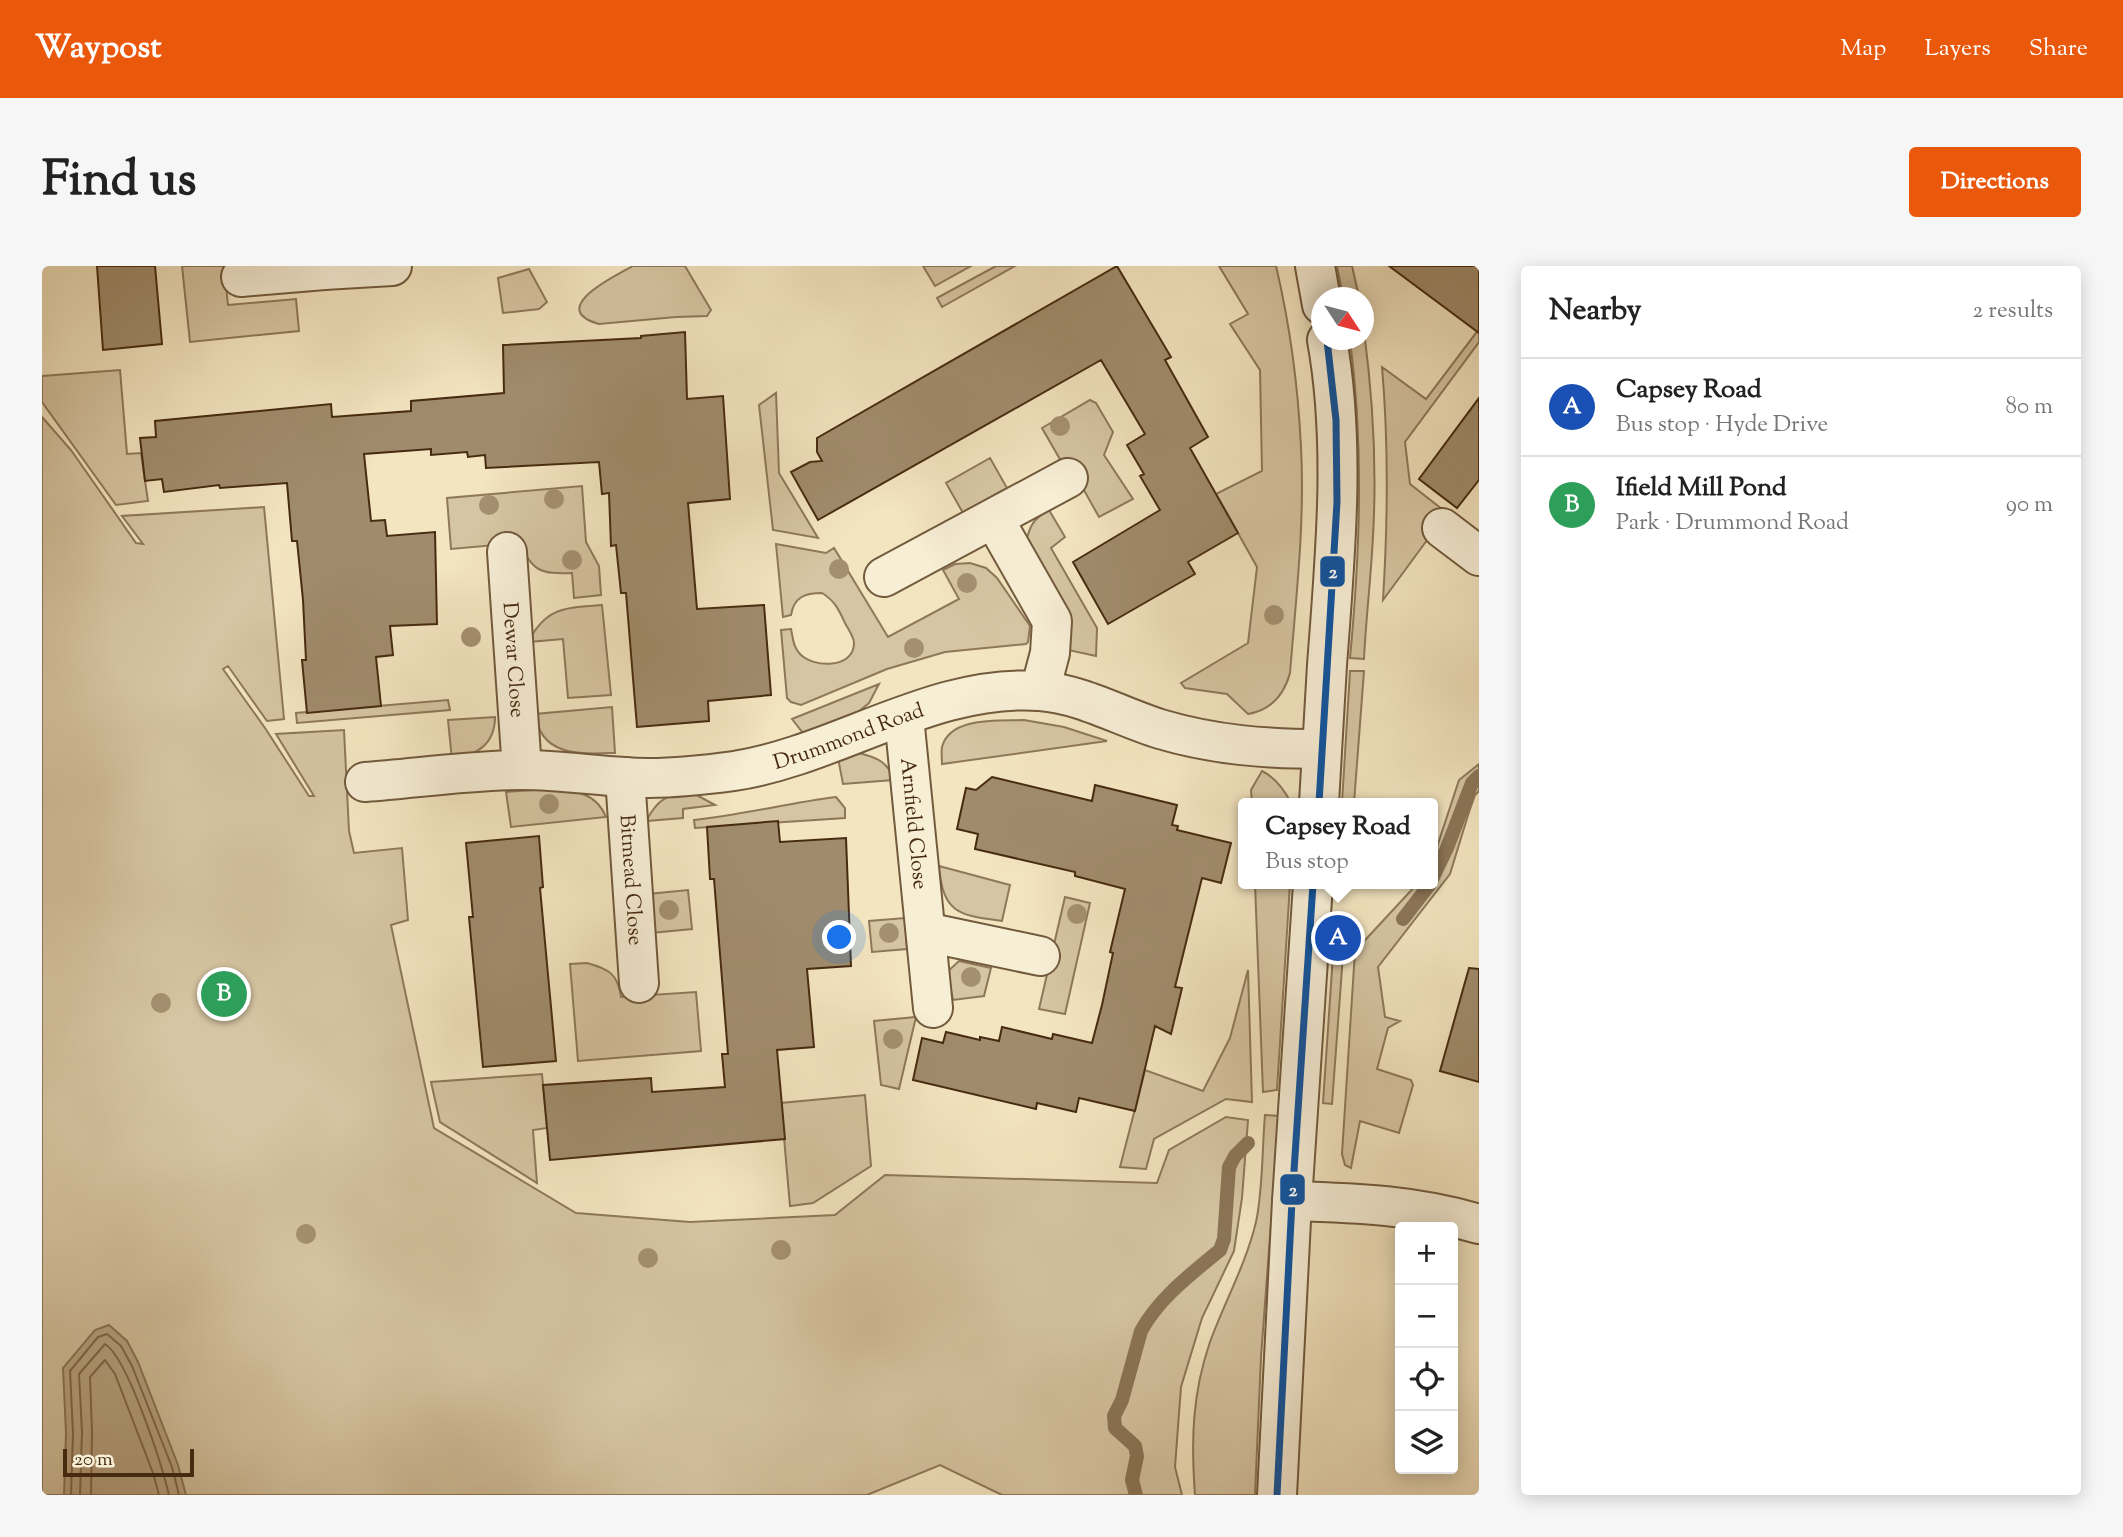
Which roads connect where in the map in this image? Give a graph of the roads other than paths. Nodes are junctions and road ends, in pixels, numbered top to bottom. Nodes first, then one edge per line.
1 (392, 266) edge
2 (1315, 266) edge
3 (324, 268) edge
4 (241, 277) dead end
5 (1318, 287) edge
6 (1329, 350) edge
7 (1068, 478) dead end
8 (994, 519) junction
9 (1442, 528) dead end
10 (507, 552) dead end
11 (1479, 556) edge
12 (884, 577) dead end
13 (1040, 691) junction
14 (904, 717) junction
15 (1322, 749) junction
16 (522, 770) junction
17 (625, 777) junction
18 (365, 782) dead end
19 (1319, 798) edge
20 (1313, 889) edge
21 (926, 932) junction
22 (1040, 956) dead end
23 (639, 983) dead end
24 (933, 1009) dead end
25 (1292, 1200) junction
26 (1479, 1224) edge
27 (1277, 1495) edge

1 - 3 street
2 - 5 street
3 - 4 street
6 - 15 street
7 - 8 street
8 - 12 street
8 - 13 street
9 - 11 street
10 - 16 street, Dewar Close
13 - 14 street, Drummond Road
13 - 15 street, Drummond Road
14 - 17 street, Drummond Road
14 - 21 street, Arnfield Close
15 - 19 street
16 - 17 street, Drummond Road
16 - 18 street, Drummond Road
17 - 23 street, Bitmead Close
20 - 25 street
21 - 22 street
21 - 24 street, Arnfield Close
25 - 26 street
25 - 27 street

